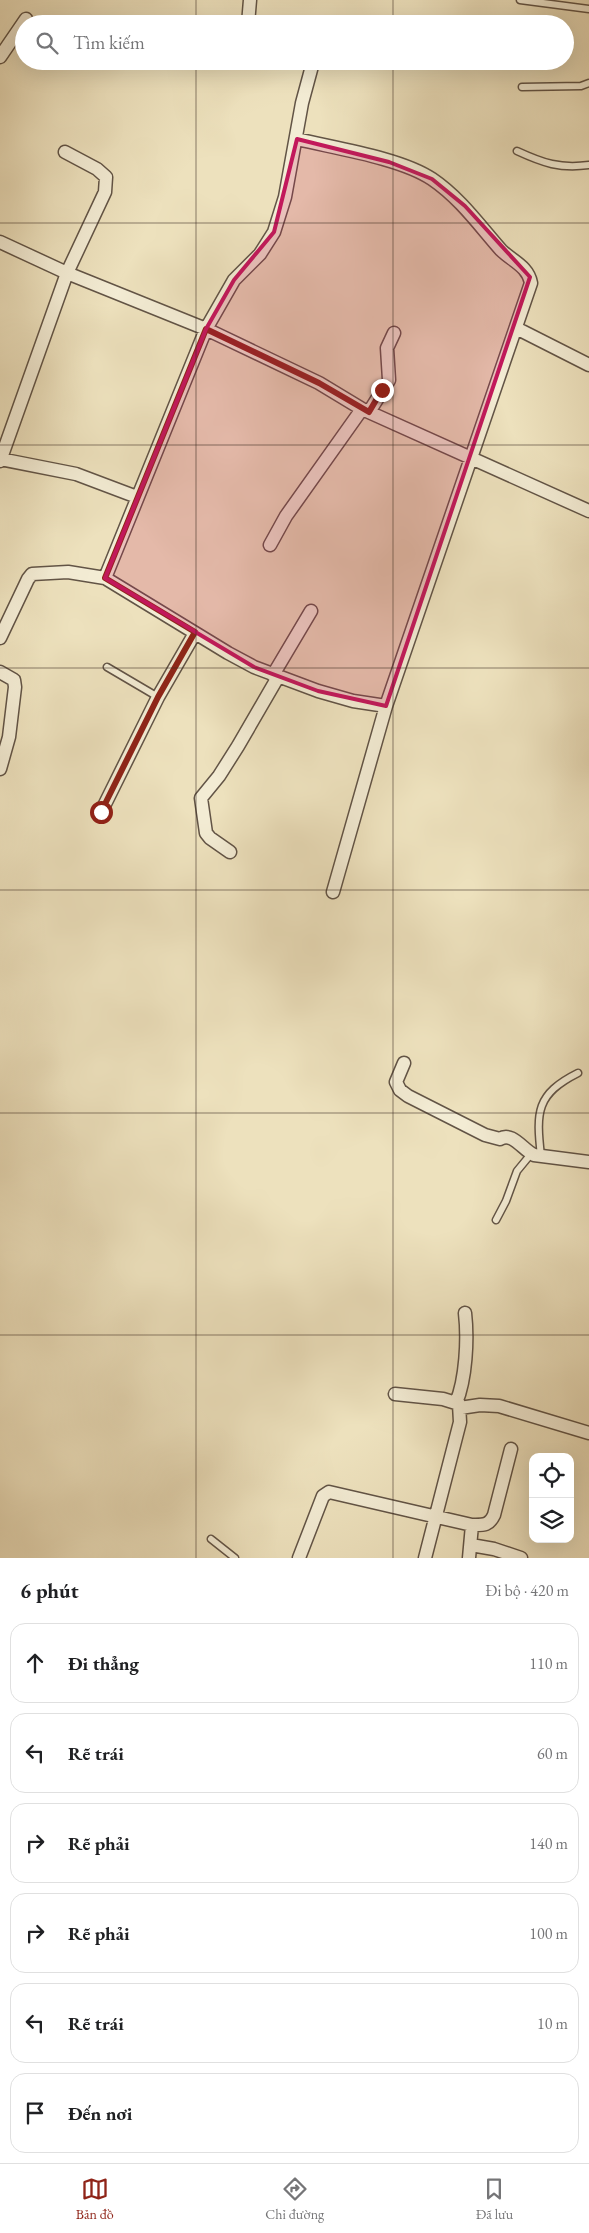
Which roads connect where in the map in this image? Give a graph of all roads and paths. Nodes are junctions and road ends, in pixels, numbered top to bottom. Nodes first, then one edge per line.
1 (250, 0) edge
2 (520, 0) edge
3 (589, 9) edge
4 (249, 15) edge
5 (15, 35) edge
6 (0, 57) edge
7 (309, 70) edge
8 (589, 83) edge
9 (522, 87) dead end
10 (297, 139) junction
11 (517, 150) dead end
12 (65, 152) dead end
13 (589, 165) edge
14 (0, 242) edge
15 (67, 273) junction
16 (516, 328) junction
17 (206, 329) junction
18 (394, 333) dead end
19 (589, 365) edge
20 (365, 410) junction
21 (470, 458) junction
22 (0, 460) edge
23 (138, 497) junction
24 (589, 511) edge
25 (270, 545) dead end
26 (105, 578) junction
27 (311, 611) dead end
28 (195, 632) junction
29 (0, 638) edge
30 (107, 667) dead end
31 (0, 672) edge
32 (276, 676) junction
33 (158, 697) junction
34 (386, 706) junction
35 (0, 769) edge
36 (101, 812) dead end
37 (230, 852) dead end
38 (333, 892) dead end
39 (404, 1063) dead end
40 (578, 1073) dead end
41 (536, 1155) junction
42 (589, 1162) edge
43 (496, 1220) dead end
44 (465, 1313) dead end
45 (395, 1394) dead end
46 (458, 1405) junction
47 (589, 1433) edge
48 (511, 1449) dead end
49 (435, 1516) junction
50 (472, 1525) junction
51 (211, 1539) dead end
52 (470, 1552) edge
53 (235, 1558) edge
54 (299, 1558) edge
55 (425, 1558) edge
56 (521, 1558) edge

1 - 4 street
2 - 3 lane
5 - 6 street
7 - 10 street
8 - 9 lane
10 - 16 street
10 - 17 street
11 - 13 lane
12 - 15 street
14 - 15 street
15 - 17 street
15 - 22 street
16 - 19 street
16 - 21 street
17 - 20 street
17 - 23 street
18 - 20 street
20 - 21 street
20 - 25 street
21 - 24 street
21 - 34 street
22 - 23 street
23 - 26 street
26 - 28 street
26 - 29 street
27 - 32 street
28 - 32 street
28 - 33 street
30 - 33 lane
31 - 35 street
32 - 34 street
32 - 37 street
33 - 36 street
34 - 38 street
39 - 41 street
40 - 41 lane
41 - 42 street
41 - 43 lane
44 - 46 street
45 - 46 street
46 - 47 street
46 - 49 street
48 - 50 street
49 - 50 street
49 - 54 street
49 - 55 street
50 - 52 street
51 - 53 lane
52 - 56 street

